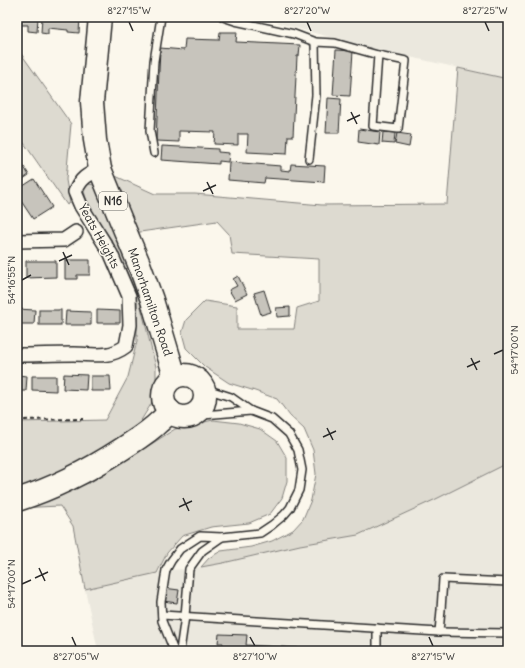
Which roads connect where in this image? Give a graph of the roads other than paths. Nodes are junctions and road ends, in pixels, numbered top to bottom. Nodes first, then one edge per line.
1 (100, 17) edge
2 (160, 17) edge
3 (222, 17) edge
4 (315, 42) junction
5 (378, 55) junction
6 (154, 153) dead end
7 (309, 158) dead end
8 (100, 169) junction
9 (76, 232) dead end
10 (17, 241) edge
11 (17, 355) edge
12 (175, 377) junction
13 (204, 388) junction
14 (170, 411) junction
15 (251, 411) junction
16 (191, 416) junction
17 (17, 500) edge
18 (222, 537) junction
19 (508, 582) edge
20 (162, 615) junction
21 (185, 616) junction
22 (378, 628) junction
23 (439, 632) junction
24 (507, 633) dead end
25 (174, 651) edge
26 (180, 651) edge
27 (376, 651) edge

1 - 8 highway, Manorhamilton Road / N16
2 - 6 lane
3 - 4 lane
4 - 5 lane
4 - 7 lane
5 - 5 lane
8 - 11 street, Yeats Heights
8 - 12 highway, Manorhamilton Road / N16
9 - 10 street
12 - 13 highway
12 - 14 highway
13 - 15 lane
13 - 16 highway
14 - 16 highway
14 - 17 highway
15 - 16 lane
15 - 18 lane
18 - 20 lane
18 - 21 lane
19 - 23 lane
20 - 21 lane
20 - 25 lane
21 - 22 lane
21 - 26 lane
22 - 23 lane
22 - 27 lane
23 - 24 lane

